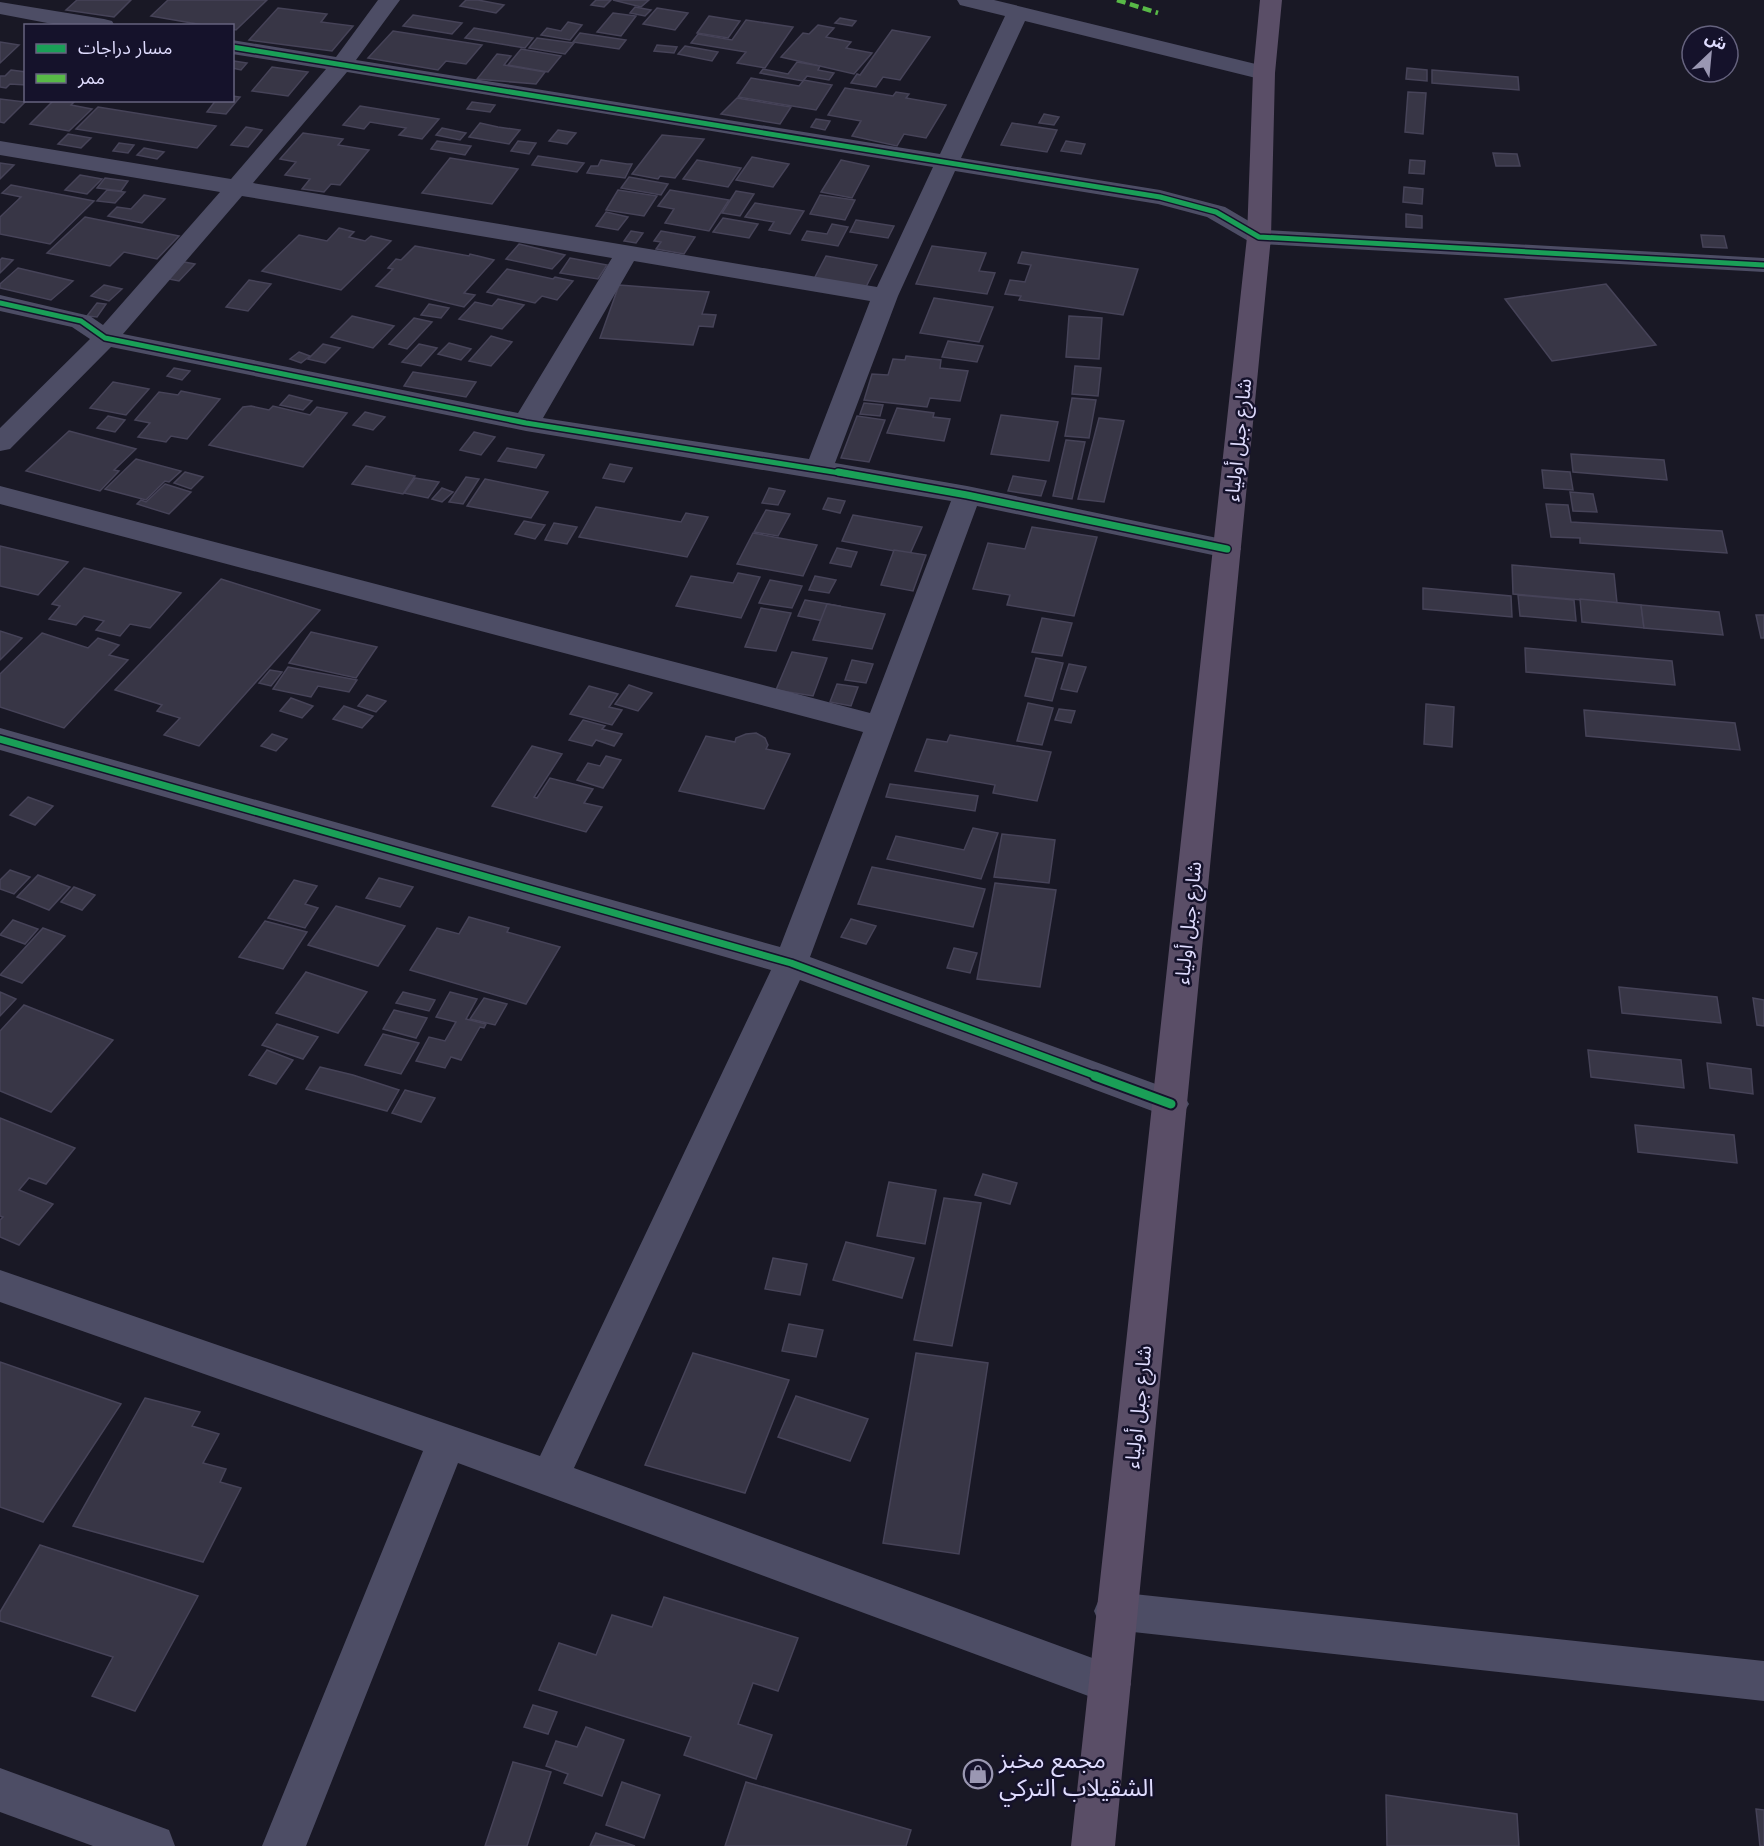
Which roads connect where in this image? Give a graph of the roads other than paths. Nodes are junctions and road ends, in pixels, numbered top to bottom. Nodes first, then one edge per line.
1 (968, 0) edge
2 (1271, 0) edge
3 (383, 1) edge
4 (0, 8) edge
5 (1018, 12) junction
6 (92, 24) edge
7 (234, 47) edge
8 (341, 65) junction
9 (1264, 73) junction
10 (0, 148) edge
11 (947, 164) junction
12 (236, 189) junction
13 (1259, 237) junction
14 (626, 254) junction
15 (1764, 265) edge
16 (885, 296) junction
17 (0, 303) edge
18 (105, 338) junction
19 (526, 423) junction
20 (0, 443) edge
21 (819, 469) junction
22 (0, 495) edge
23 (967, 495) junction
24 (1227, 549) junction
25 (880, 726) junction
26 (4, 746) edge
27 (791, 963) junction
28 (1171, 1104) junction
29 (0, 1286) edge
30 (447, 1441) junction
31 (550, 1477) junction
32 (1115, 1611) junction
33 (1764, 1681) edge
34 (1110, 1684) junction
35 (0, 1790) edge
36 (153, 1846) edge
37 (284, 1846) edge
38 (1093, 1846) edge

1 - 5 street
2 - 9 highway, شارع جبل أولياء
3 - 8 street
4 - 6 street
5 - 9 street
5 - 11 street
7 - 8 street
8 - 11 street
8 - 12 street
9 - 13 highway, شارع جبل أولياء
10 - 12 street
11 - 13 street
11 - 16 street
12 - 14 street
12 - 18 street
13 - 15 street
13 - 24 highway, شارع جبل أولياء
14 - 16 street
14 - 19 street
16 - 21 street
17 - 18 street
18 - 19 street
18 - 20 street
19 - 21 street
21 - 23 street
22 - 25 street
23 - 24 street
23 - 25 street
24 - 28 highway, شارع جبل أولياء
25 - 27 street
26 - 27 street
27 - 28 street
27 - 31 street
28 - 32 highway, شارع جبل أولياء
29 - 30 street
30 - 31 street
30 - 37 street
31 - 34 street
32 - 33 street
32 - 34 highway, شارع جبل أولياء
34 - 38 highway, شارع جبل أولياء
35 - 36 street

